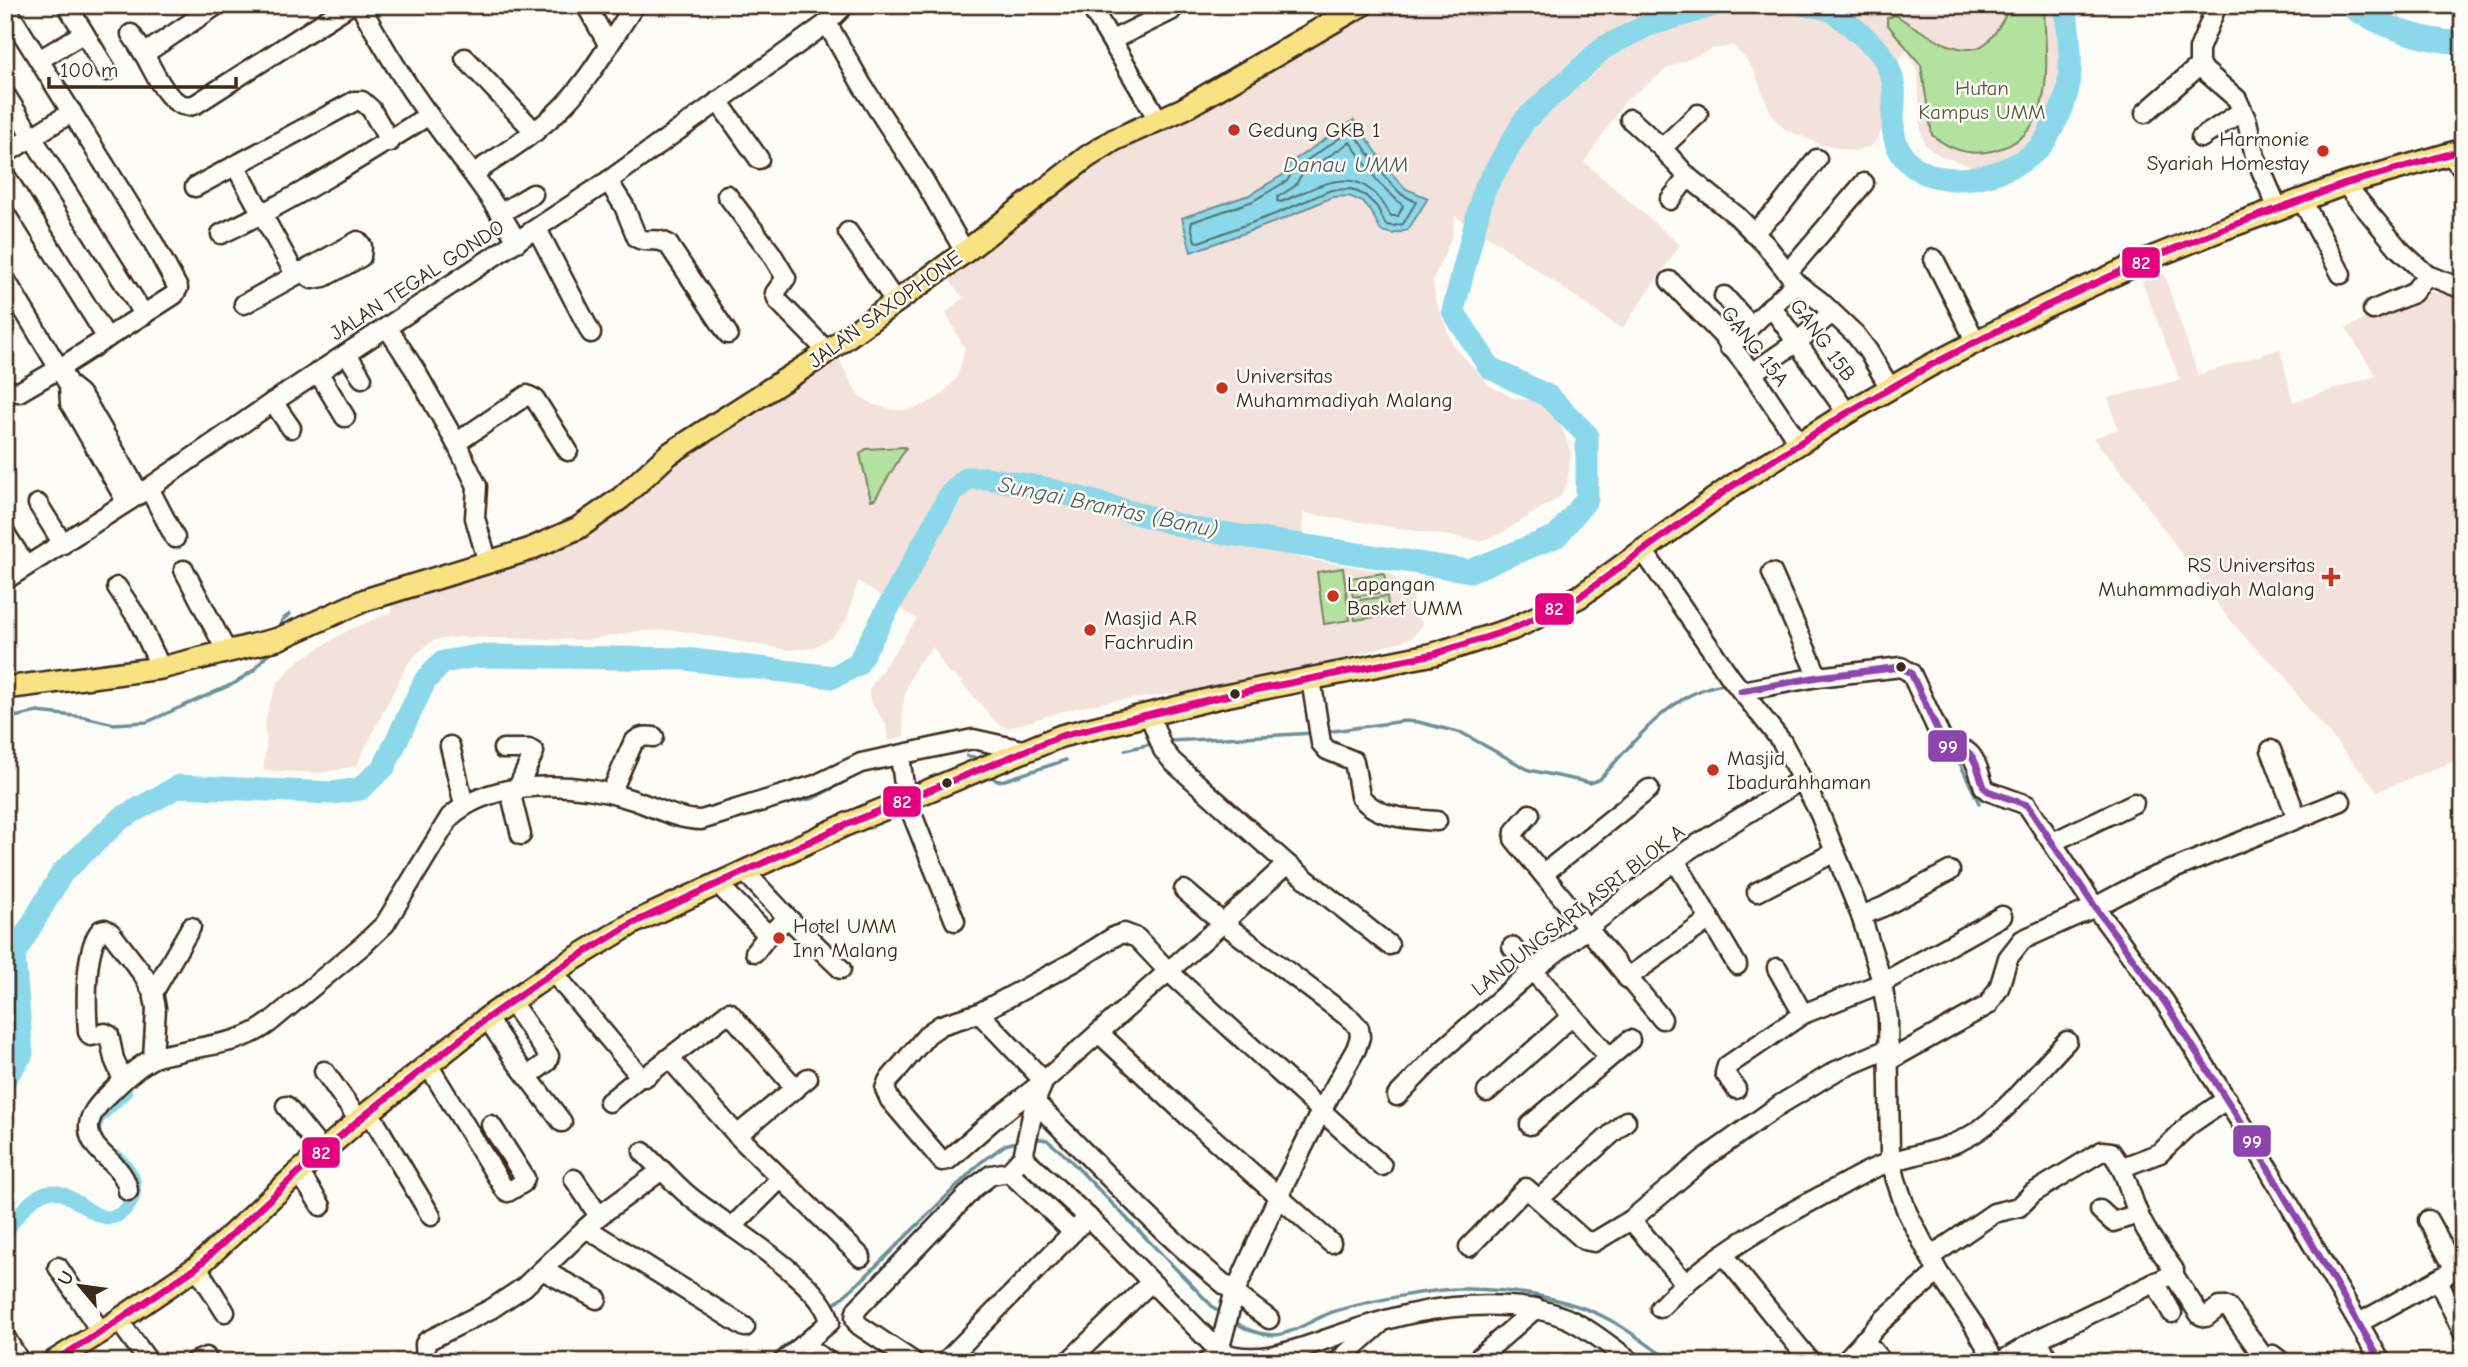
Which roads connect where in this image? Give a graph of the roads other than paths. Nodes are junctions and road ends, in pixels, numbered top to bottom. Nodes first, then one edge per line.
1 (67, 5) edge
2 (217, 5) edge
3 (360, 5) edge
4 (586, 5) edge
5 (635, 5) edge
6 (845, 5) edge
7 (1090, 5) edge
8 (1176, 5) edge
9 (1363, 5) edge
10 (2217, 5) edge
11 (5, 6) edge
12 (337, 8) edge
13 (827, 23) junction
14 (84, 33) junction
15 (131, 34) dead end
16 (1112, 40) junction
17 (608, 44) junction
18 (144, 54) junction
19 (465, 58) dead end
20 (39, 60) junction
21 (2199, 66) junction
22 (107, 71) dead end
23 (5, 94) edge
24 (718, 101) junction
25 (2242, 111) junction
26 (72, 112) junction
27 (2145, 113) dead end
28 (1698, 114) dead end
29 (429, 115) junction
30 (1630, 119) dead end
31 (1160, 121) junction
32 (535, 132) junction
33 (33, 138) junction
34 (2201, 138) dead end
35 (390, 142) junction
36 (1662, 148) junction
37 (5, 154) edge
38 (2458, 157) edge
39 (759, 159) dead end
40 (1817, 159) dead end
41 (235, 165) junction
42 (474, 173) junction
43 (5, 175) edge
44 (1688, 177) junction
45 (608, 181) junction
46 (1864, 183) dead end
47 (2345, 184) junction
48 (195, 187) dead end
49 (533, 194) dead end
50 (727, 195) dead end
51 (1670, 200) dead end
52 (2302, 200) junction
53 (2278, 209) junction
54 (501, 213) junction
55 (262, 215) junction
56 (537, 229) junction
57 (849, 232) dead end
58 (1754, 233) junction
59 (220, 234) dead end
60 (517, 242) junction
61 (965, 252) junction
62 (1934, 259) dead end
63 (2341, 274) dead end
64 (2427, 275) junction
65 (1792, 277) junction
66 (5, 279) edge
67 (1670, 281) dead end
68 (2463, 289) edge
69 (1724, 296) dead end
70 (895, 301) junction
71 (244, 304) dead end
72 (1771, 306) junction
73 (2372, 310) dead end
74 (1832, 313) junction
75 (144, 315) junction
76 (1750, 325) junction
77 (387, 327) junction
78 (591, 333) dead end
79 (728, 334) dead end
80 (107, 338) junction
81 (1797, 342) junction
82 (1976, 342) junction
83 (1729, 346) junction
84 (826, 350) junction
85 (347, 354) junction
86 (61, 368) junction
87 (318, 372) junction
88 (1752, 373) junction
89 (362, 378) dead end
90 (1890, 388) junction
91 (5, 389) edge
92 (273, 402) junction
93 (1847, 413) junction
94 (345, 417) dead end
95 (291, 428) dead end
96 (456, 443) junction
97 (1799, 443) junction
98 (568, 451) dead end
99 (138, 494) junction
100 (38, 504) dead end
101 (5, 533) edge
102 (175, 538) dead end
103 (63, 544) junction
104 (1642, 549) junction
105 (488, 563) junction
106 (26, 566) junction
107 (184, 570) dead end
108 (1772, 573) dead end
109 (5, 580) edge
110 (117, 587) dead end
111 (227, 652) junction
112 (161, 668) junction
113 (1816, 673) junction
114 (1311, 680) junction
115 (1737, 685) junction
116 (5, 688) edge
117 (1149, 713) junction
118 (654, 737) dead end
119 (450, 746) dead end
120 (503, 749) dead end
121 (1023, 750) junction
122 (2271, 750) dead end
123 (900, 756) junction
124 (1801, 780) junction
125 (1649, 789) dead end
126 (611, 793) junction
127 (514, 799) junction
128 (906, 799) junction
129 (2341, 801) dead end
130 (2134, 803) dead end
131 (464, 805) junction
132 (1530, 814) dead end
133 (2297, 818) junction
134 (1437, 821) dead end
135 (521, 835) dead end
136 (2053, 842) junction
137 (1835, 852) junction
138 (1675, 860) junction
139 (1287, 864) junction
140 (1950, 870) dead end
141 (744, 872) junction
142 (1543, 874) junction
143 (719, 885) junction
144 (1184, 890) dead end
145 (1757, 892) dead end
146 (2095, 907) junction
147 (1861, 916) junction
148 (2002, 916) dead end
149 (788, 918) junction
150 (1710, 919) junction
151 (955, 921) dead end
152 (1223, 923) junction
153 (191, 927) dead end
154 (1586, 929) junction
155 (768, 935) junction
156 (1389, 945) dead end
157 (1512, 947) dead end
158 (755, 952) dead end
159 (1737, 965) dead end
160 (841, 968) dead end
161 (1777, 968) dead end
162 (1532, 970) junction
163 (1168, 971) junction
164 (553, 972) junction
165 (1627, 978) junction
166 (1882, 983) junction
167 (153, 993) junction
168 (511, 1002) junction
169 (979, 1013) junction
170 (1803, 1014) junction
171 (1572, 1016) junction
172 (487, 1018) junction
173 (1662, 1019) dead end
174 (1099, 1033) junction
175 (1630, 1040) dead end
176 (2067, 1041) dead end
177 (1890, 1054) junction
178 (1609, 1057) junction
179 (153, 1058) junction
180 (669, 1058) junction
181 (428, 1065) junction
182 (324, 1071) dead end
183 (528, 1076) junction
184 (641, 1076) junction
185 (123, 1080) junction
186 (1044, 1081) junction
187 (1736, 1089) dead end
188 (1487, 1091) dead end
189 (1397, 1096) dead end
190 (2227, 1098) junction
191 (609, 1102) dead end
192 (286, 1106) dead end
193 (1033, 1109) junction
194 (1321, 1111) junction
195 (364, 1116) junction
196 (1626, 1121) dead end
197 (562, 1122) dead end
198 (491, 1125) dead end
199 (1530, 1125) dead end
200 (737, 1135) junction
201 (323, 1152) junction
202 (643, 1153) dead end
203 (1023, 1155) junction
204 (1891, 1163) junction
205 (1382, 1166) dead end
206 (2123, 1167) junction
207 (661, 1170) junction
208 (299, 1172) junction
209 (1009, 1172) junction
210 (574, 1178) dead end
211 (780, 1179) junction
212 (128, 1191) dead end
213 (1278, 1197) junction
214 (1539, 1199) junction
215 (321, 1206) dead end
216 (2100, 1210) dead end
217 (2138, 1214) junction
218 (431, 1216) dead end
219 (1088, 1217) junction
220 (1631, 1220) junction
221 (2428, 1220) dead end
222 (593, 1222) junction
223 (732, 1227) junction
224 (1073, 1232) junction
225 (1331, 1243) dead end
226 (1469, 1247) dead end
227 (1723, 1254) junction
228 (861, 1258) dead end
229 (1934, 1264) junction
230 (58, 1267) dead end
231 (197, 1267) junction
232 (544, 1271) junction
233 (2173, 1274) junction
234 (2438, 1280) junction
235 (2155, 1282) junction
236 (1150, 1283) junction
237 (1686, 1284) junction
238 (1234, 1297) junction
239 (597, 1299) dead end
240 (1536, 1308) junction
241 (1660, 1308) dead end
242 (225, 1312) dead end
243 (2172, 1313) dead end
244 (1388, 1317) junction
245 (1269, 1320) dead end
246 (119, 1321) junction
247 (2358, 1323) junction
248 (744, 1327) dead end
249 (101, 1332) junction
250 (2463, 1332) edge
251 (5, 1337) edge
252 (2038, 1339) junction
253 (1864, 1340) junction
254 (803, 1345) junction
255 (1213, 1357) edge
256 (1622, 1359) edge
257 (2269, 1361) edge
258 (20, 1362) edge
259 (52, 1362) edge
260 (149, 1362) edge
261 (426, 1362) edge
262 (783, 1362) edge
263 (830, 1362) edge
264 (914, 1362) edge
265 (945, 1362) edge
266 (1068, 1362) edge
267 (1337, 1362) edge
268 (1474, 1362) edge
269 (1811, 1362) edge
270 (1844, 1362) edge
271 (1882, 1362) edge
272 (1997, 1362) edge
273 (2049, 1362) edge
274 (2381, 1362) edge

1 - 14 street
2 - 18 street
3 - 29 street
4 - 17 street
5 - 17 street
6 - 13 street, JALAN TEGAL GONDO
7 - 16 street
8 - 16 street
9 - 31 main road, JALAN SAXOPHONE
10 - 21 street
11 - 20 street
12 - 18 street
13 - 24 street, JALAN TEGAL GONDO
13 - 61 street
14 - 20 street
14 - 22 street
15 - 18 street
16 - 31 street
17 - 32 street
19 - 32 street
20 - 26 street
21 - 25 street
21 - 27 street
23 - 33 street
24 - 39 street
24 - 45 street, JALAN TEGAL GONDO
25 - 34 street
25 - 53 street
26 - 33 street
26 - 75 street
28 - 36 street
29 - 35 street
29 - 42 street
30 - 36 street
31 - 61 main road, JALAN SAXOPHONE
32 - 42 street
33 - 37 street
33 - 75 street
35 - 41 street
35 - 55 street
36 - 44 street
38 - 47 main road
40 - 58 street
41 - 48 street
41 - 55 street
42 - 54 street
43 - 80 street
44 - 51 street
44 - 58 street
45 - 56 street, JALAN TEGAL GONDO
45 - 79 street
46 - 65 street
47 - 52 main road
47 - 64 street
49 - 54 street
50 - 84 street
52 - 53 main road
52 - 63 street
53 - 82 main road
54 - 60 street
55 - 59 street
55 - 71 street
56 - 60 street, JALAN TEGAL GONDO
56 - 78 street
57 - 70 street
58 - 65 street
60 - 77 street, JALAN TEGAL GONDO
61 - 70 main road, JALAN SAXOPHONE
62 - 82 street
64 - 68 street
64 - 73 street
65 - 72 street
65 - 74 street
66 - 86 street
67 - 83 street, GANG 15A
69 - 76 street
70 - 84 main road, JALAN SAXOPHONE
72 - 76 street, GANG 15B
72 - 81 street, GANG 15B
74 - 81 street
74 - 90 street
75 - 80 street
76 - 83 street, GANG 15B
77 - 85 street, JALAN TEGAL GONDO
77 - 96 street
80 - 86 street
81 - 88 street
81 - 93 street, GANG 15B
82 - 90 main road
83 - 88 street, GANG 15A
84 - 105 main road, JALAN SAXOPHONE
85 - 87 street, JALAN TEGAL GONDO
85 - 89 street
86 - 91 street
86 - 99 street
87 - 92 street, JALAN TEGAL GONDO
87 - 94 street
88 - 97 street, GANG 15A
90 - 93 main road
92 - 95 street
92 - 99 street, JALAN TEGAL GONDO
93 - 97 main road
96 - 98 street
96 - 105 street
97 - 104 main road
99 - 102 street
99 - 103 street, JALAN TEGAL GONDO
100 - 103 street
101 - 106 street
103 - 106 street, JALAN TEGAL GONDO
104 - 114 main road
104 - 115 street
105 - 111 main road, JALAN SAXOPHONE
106 - 109 street, JALAN TEGAL GONDO
107 - 111 street
108 - 113 street
110 - 112 street
111 - 112 main road, JALAN SAXOPHONE
112 - 116 main road, JALAN SAXOPHONE
113 - 115 street
113 - 136 street
114 - 117 main road
114 - 134 street
115 - 124 street
117 - 121 main road
117 - 139 street
118 - 126 street
119 - 131 street
120 - 127 street
121 - 123 street
121 - 128 main road
122 - 133 street
123 - 126 street
123 - 128 street
124 - 137 street
124 - 138 street, LANDUNGSARI ASRI BLOK A
125 - 142 street
126 - 127 street
127 - 131 street
127 - 135 street
128 - 141 main road
128 - 151 street
129 - 133 street
130 - 136 street
131 - 179 street
132 - 142 street
133 - 146 street
136 - 146 street
137 - 145 street
137 - 147 street
138 - 150 street
138 - 154 street, LANDUNGSARI ASRI BLOK A
139 - 152 street
139 - 156 street
140 - 147 street
141 - 143 main road
141 - 149 street
142 - 154 street
143 - 155 street
143 - 164 main road
144 - 152 street
146 - 177 street
146 - 190 street
147 - 166 street
148 - 166 street
149 - 155 street
149 - 160 street
150 - 159 street
150 - 165 street
152 - 163 street
152 - 194 street
153 - 167 street
154 - 162 street, LANDUNGSARI ASRI BLOK A
154 - 165 street
155 - 158 street
157 - 162 street
161 - 170 street
162 - 171 street
162 - 189 street, LANDUNGSARI ASRI BLOK A
163 - 169 street
163 - 174 street
163 - 194 street
164 - 168 main road
164 - 184 street
165 - 173 street
166 - 170 street
166 - 177 street
167 - 179 street
167 - 185 street
168 - 172 main road
168 - 183 street
169 - 186 street
169 - 186 street
170 - 187 street
171 - 178 street
171 - 188 street
172 - 181 main road
172 - 183 street
174 - 186 street
174 - 213 street
175 - 178 street
176 - 204 street
177 - 204 street
177 - 220 street
178 - 199 street
179 - 185 street
180 - 184 street
180 - 200 street
180 - 200 street
181 - 195 main road
181 - 198 street
182 - 195 street
183 - 197 street
184 - 191 street
185 - 212 street
186 - 193 street
190 - 206 street
190 - 247 street
192 - 201 street
193 - 203 street
193 - 238 street
194 - 205 street
194 - 213 street
195 - 201 main road
195 - 218 street
196 - 214 street
200 - 211 street
201 - 208 main road
202 - 207 street
203 - 209 street
203 - 219 street
204 - 227 street
204 - 229 street
206 - 217 street
206 - 229 street
207 - 222 street
207 - 223 street
208 - 215 street
208 - 231 main road
209 - 224 street
209 - 264 street
210 - 222 street
211 - 223 street
211 - 228 street
213 - 225 street
213 - 238 street
214 - 220 street
214 - 226 street
216 - 217 street
217 - 233 street
219 - 224 street
219 - 236 street
220 - 237 street
221 - 234 street
222 - 232 street
222 - 248 street
223 - 254 street
224 - 265 street
227 - 237 street
227 - 269 street
229 - 253 street
229 - 272 street
230 - 249 street
231 - 242 street
231 - 246 main road
232 - 239 street
232 - 261 street
233 - 235 street
233 - 257 street
234 - 247 street
234 - 250 street
235 - 243 street
235 - 252 street
236 - 255 street
236 - 266 street
237 - 241 street
238 - 245 street
238 - 255 street
240 - 244 street
240 - 256 street
240 - 268 street
244 - 255 street
244 - 267 street
246 - 249 main road
246 - 260 street
247 - 274 street
249 - 259 main road
251 - 258 street
252 - 272 street
252 - 273 street
253 - 270 street
253 - 271 street
254 - 262 street
254 - 263 street

